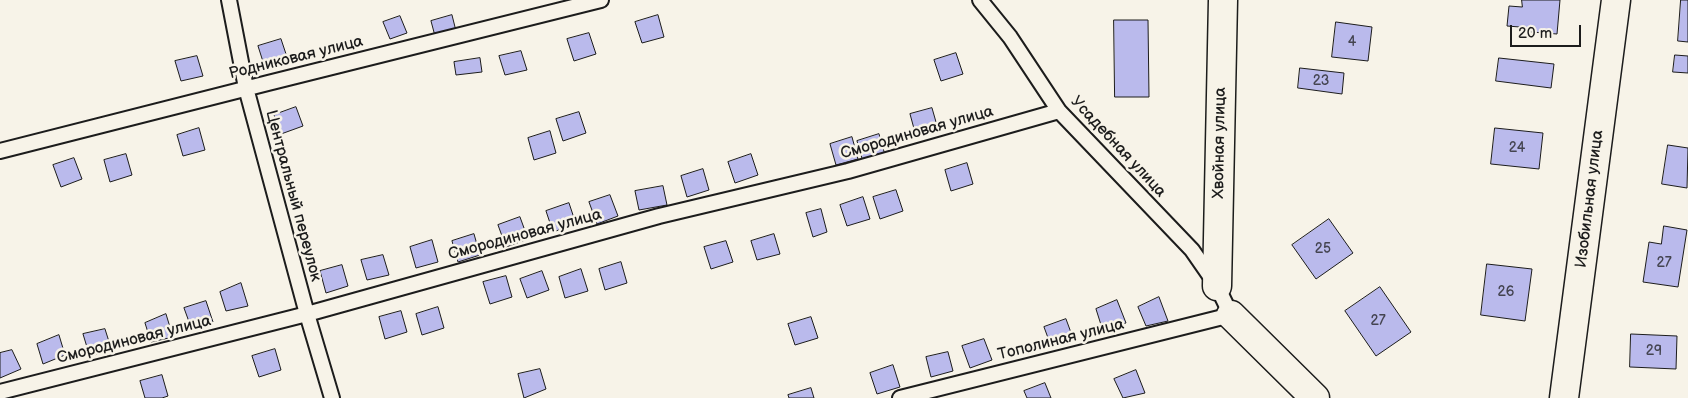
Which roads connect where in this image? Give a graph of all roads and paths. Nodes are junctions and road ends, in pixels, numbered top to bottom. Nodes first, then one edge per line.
1 (229, 0) edge
2 (601, 0) edge
3 (980, 0) edge
4 (1222, 0) edge
5 (1616, 0) edge
6 (246, 88) junction
7 (1059, 111) junction
8 (0, 152) edge
9 (1217, 286) junction
10 (306, 314) junction
11 (1231, 315) junction
12 (0, 392) edge
13 (332, 398) edge
14 (900, 398) edge
15 (1315, 398) edge
16 (1564, 398) edge

1 - 6 lane, Центральный переулок
2 - 6 lane, Родниковая улица
3 - 7 lane, Усадебная улица
4 - 9 street, Хвойная улица
5 - 16 street, Изобильная улица
6 - 8 lane, Родниковая улица
6 - 10 lane, Центральный переулок
7 - 9 lane, Усадебная улица
7 - 10 lane, Смородиновая улица
9 - 11 lane, Усадебная улица
10 - 12 lane, Смородиновая улица
10 - 13 lane, Центральный переулок
11 - 14 lane, Тополиная улица
11 - 15 street

